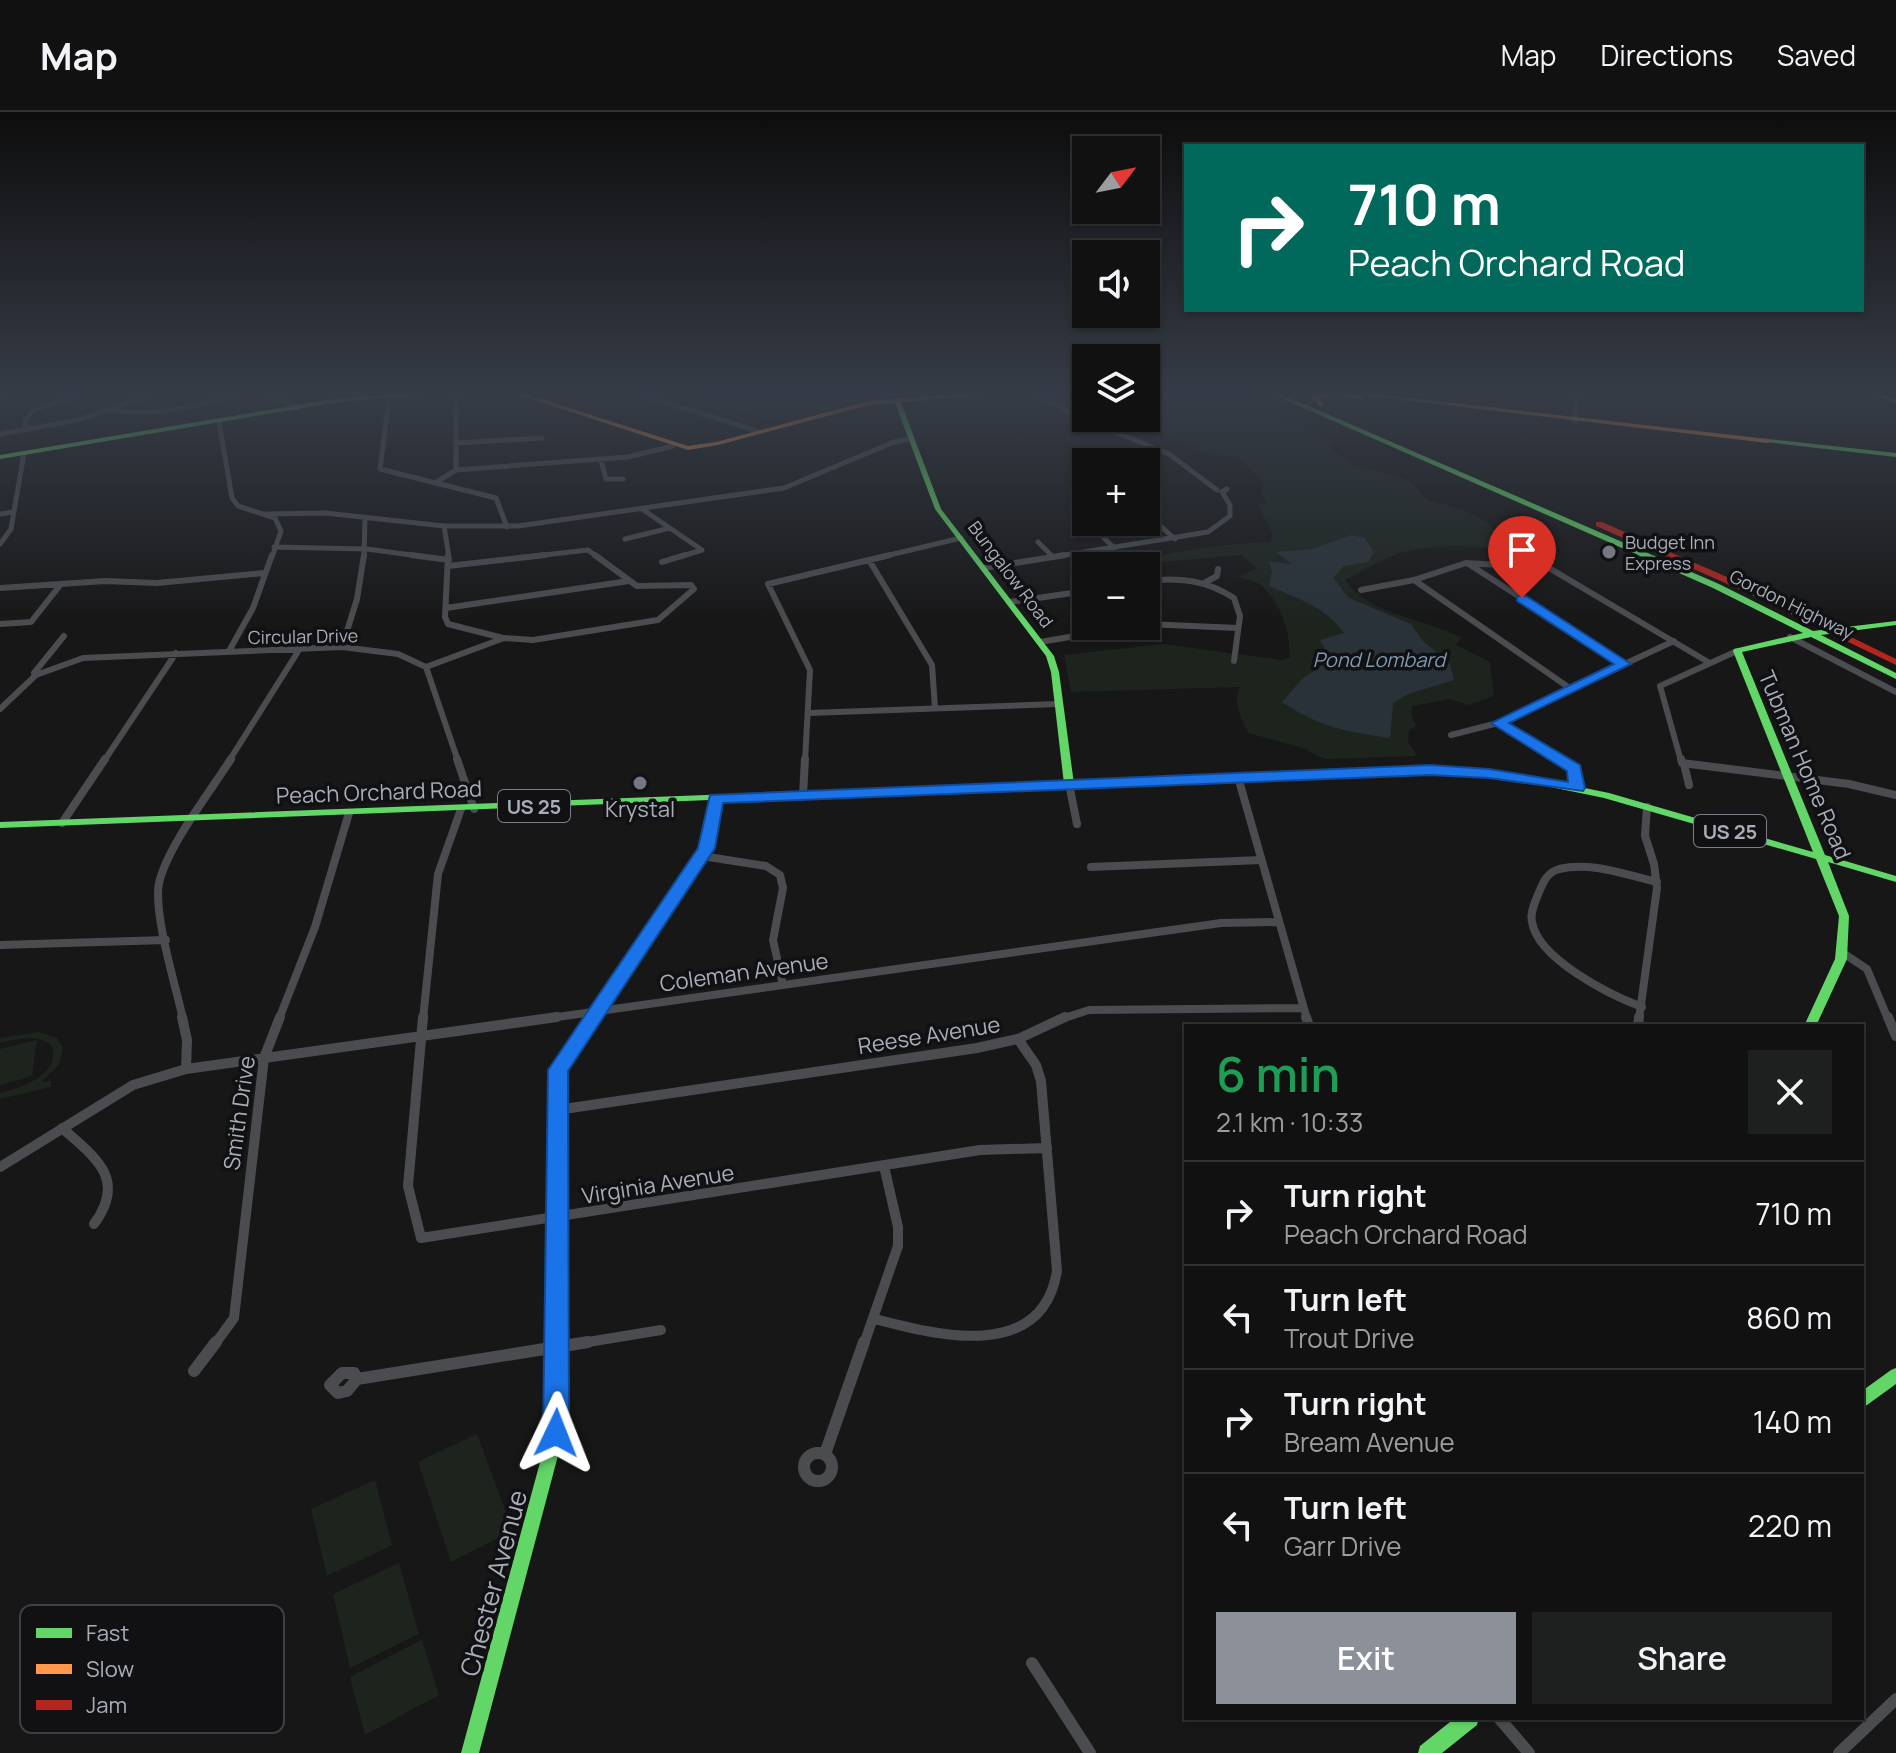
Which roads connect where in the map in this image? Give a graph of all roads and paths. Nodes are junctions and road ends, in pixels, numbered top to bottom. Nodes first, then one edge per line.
1 (21, 471) edge
2 (227, 471) edge
3 (386, 471) edge
4 (455, 471) edge
5 (604, 471) edge
6 (827, 471) edge
7 (923, 471) edge
8 (1191, 471) edge
9 (1458, 471) edge
10 (1473, 471) edge
11 (623, 479) dead end
12 (435, 484) junction
13 (1227, 489) dead end
14 (1217, 490) dead end
15 (642, 509) junction
16 (13, 512) junction
17 (0, 514) edge
18 (265, 514) junction
19 (365, 517) junction
20 (444, 526) junction
21 (1160, 526) edge
22 (507, 527) junction
23 (670, 528) junction
24 (1102, 536) edge
25 (961, 538) junction
26 (625, 539) dead end
27 (1175, 539) junction
28 (1038, 542) dead end
29 (0, 544) edge
30 (274, 547) junction
31 (1114, 548) junction
32 (367, 549) junction
33 (1053, 557) junction
34 (869, 560) junction
35 (662, 562) dead end
36 (449, 563) junction
37 (1466, 563) junction
38 (984, 568) junction
39 (1218, 569) dead end
40 (264, 573) junction
41 (1160, 580) edge
42 (1414, 580) junction
43 (629, 581) junction
44 (1206, 582) junction
45 (61, 584) junction
46 (0, 588) edge
47 (1361, 590) dead end
48 (1072, 593) edge
49 (1010, 602) junction
50 (446, 608) junction
51 (1896, 623) edge
52 (0, 624) edge
53 (1160, 624) edge
54 (1238, 628) junction
55 (1836, 631) junction
56 (1814, 634) junction
57 (64, 636) dead end
58 (1072, 637) edge
59 (1790, 637) junction
60 (504, 638) junction
61 (1674, 641) junction
62 (1040, 642) junction
63 (342, 647) junction
64 (299, 650) junction
65 (229, 651) junction
66 (1737, 651) junction
67 (176, 653) junction
68 (1234, 661) dead end
69 (1708, 662) junction
70 (1896, 662) edge
71 (1624, 664) junction
72 (426, 667) junction
73 (31, 676) junction
74 (1896, 676) edge
75 (1571, 689) junction
76 (1896, 692) edge
77 (1058, 704) junction
78 (935, 708) junction
79 (0, 709) edge
80 (809, 713) junction
81 (1498, 723) junction
82 (1451, 735) dead end
83 (1684, 764) junction
84 (1787, 776) junction
85 (1238, 777) junction
86 (1069, 784) junction
87 (1689, 785) dead end
88 (1577, 788) junction
89 (803, 795) junction
90 (1896, 795) edge
91 (716, 799) junction
92 (1647, 807) junction
93 (461, 809) junction
94 (474, 809) junction
95 (349, 813) junction
96 (194, 818) junction
97 (62, 823) junction
98 (1077, 824) dead end
99 (0, 825) edge
100 (702, 856) junction
101 (1823, 857) junction
102 (1261, 860) junction
103 (1091, 867) dead end
104 (1896, 879) edge
105 (1657, 882) junction
106 (1279, 922) junction
107 (166, 940) junction
108 (0, 945) edge
109 (1843, 953) junction
110 (783, 985) junction
111 (1642, 1007) junction
112 (1303, 1008) junction
113 (596, 1010) junction
114 (1308, 1024) edge
115 (1638, 1024) edge
116 (1811, 1024) edge
117 (421, 1035) junction
118 (1896, 1036) edge
119 (1018, 1039) junction
120 (264, 1058) junction
121 (186, 1069) junction
122 (557, 1110) junction
123 (62, 1128) junction
124 (1047, 1148) junction
125 (884, 1166) junction
126 (0, 1167) edge
127 (558, 1219) junction
128 (94, 1224) dead end
129 (875, 1319) junction
130 (661, 1330) dead end
131 (559, 1345) junction
132 (194, 1371) dead end
133 (357, 1379) dead end
134 (1894, 1379) edge
135 (1864, 1398) edge
136 (825, 1454) dead end
137 (1032, 1663) dead end
138 (1896, 1699) edge
139 (1468, 1720) edge
140 (1501, 1720) edge
141 (470, 1753) edge
142 (1090, 1753) edge
143 (1427, 1753) edge
144 (1529, 1753) edge
145 (1839, 1753) edge

1 - 16 street
2 - 18 street
3 - 12 street
4 - 12 street
5 - 11 street
6 - 15 street
7 - 25 main road, Bungalow Road
8 - 14 street
9 - 56 main road, Gordon Highway
10 - 55 main road, Gordon Highway
12 - 22 street
13 - 27 street
15 - 22 street
15 - 23 street
16 - 17 street
16 - 29 street
18 - 19 street
18 - 30 street
19 - 20 street
19 - 32 street
20 - 22 street
20 - 36 street
21 - 27 street
23 - 26 street
23 - 35 street
24 - 31 street
25 - 34 street
25 - 38 main road, Bungalow Road
27 - 31 street
28 - 33 street
30 - 32 street
30 - 40 street
31 - 33 street
32 - 36 street
32 - 63 street
33 - 38 street
34 - 78 street
34 - 80 street
36 - 43 street
36 - 50 street
37 - 42 street
37 - 61 street
37 - 71 street
38 - 49 main road, Bungalow Road
39 - 44 street
40 - 45 street
40 - 65 street
41 - 44 street
42 - 47 street
42 - 75 street
43 - 50 street
43 - 60 street
44 - 54 street
45 - 46 street
45 - 52 street
48 - 49 street
49 - 62 main road, Bungalow Road
50 - 60 street
51 - 55 main road, Tubman Home Road
53 - 54 street
54 - 68 street
55 - 56 main road, Tubman Home Road
55 - 70 main road, Gordon Highway
56 - 59 main road, Tubman Home Road
56 - 74 main road, Gordon Highway
57 - 73 street, Circular Drive
58 - 62 street
59 - 66 main road, Tubman Home Road
59 - 76 street
60 - 72 street
61 - 69 street
61 - 71 street
62 - 77 main road, Bungalow Road
63 - 64 street, Circular Drive
63 - 72 street, Circular Drive
64 - 65 street, Circular Drive
64 - 96 street
65 - 67 street, Circular Drive
66 - 69 street
66 - 84 main road, Tubman Home Road
67 - 73 street, Circular Drive
67 - 97 street
69 - 83 street
71 - 75 street
72 - 94 street
73 - 79 street, Circular Drive
75 - 81 street
77 - 78 street
77 - 86 main road, Bungalow Road
78 - 80 street
80 - 89 street
81 - 82 street
81 - 88 street
83 - 84 street
83 - 87 street
84 - 90 street
84 - 101 main road, Tubman Home Road
85 - 86 main road, Peach Orchard Road / US 25
85 - 88 main road, Peach Orchard Road / US 25
85 - 102 street
86 - 89 main road, Peach Orchard Road / US 25
86 - 98 street, Bungalow Road
88 - 92 main road, Peach Orchard Road / US 25
89 - 91 main road, Peach Orchard Road / US 25
91 - 94 main road, Peach Orchard Road / US 25
91 - 100 main road, Chester Avenue
92 - 101 main road, Peach Orchard Road / US 25
92 - 105 street
93 - 94 main road, Peach Orchard Road / US 25
93 - 95 main road, Peach Orchard Road / US 25
93 - 117 street, Virginia Avenue
95 - 96 main road, Peach Orchard Road / US 25
95 - 120 street, Smith Drive
96 - 97 main road, Peach Orchard Road / US 25
96 - 107 street
97 - 99 main road, Peach Orchard Road / US 25
100 - 110 street
100 - 113 main road, Chester Avenue
101 - 104 main road, Peach Orchard Road / US 25
101 - 109 main road, Tubman Home Road
102 - 103 street
102 - 106 street
105 - 111 street
105 - 111 street
106 - 110 street, Coleman Avenue
106 - 112 street
107 - 108 street
107 - 121 street
109 - 116 main road
109 - 118 street
110 - 113 street, Coleman Avenue
111 - 115 street
112 - 114 street
112 - 119 street, Reese Avenue
113 - 117 street, Coleman Avenue
113 - 122 main road, Chester Avenue
117 - 120 street, Coleman Avenue
117 - 127 street, Virginia Avenue
119 - 122 street, Reese Avenue
119 - 124 street
120 - 121 street, Coleman Avenue
120 - 132 street, Smith Drive
121 - 123 street, Coleman Avenue
122 - 127 main road, Chester Avenue
123 - 126 street, Coleman Avenue
123 - 128 street
124 - 125 street, Virginia Avenue
124 - 129 street
125 - 127 street, Virginia Avenue
125 - 129 street
127 - 131 main road, Chester Avenue
129 - 136 street
130 - 131 street
131 - 133 street
131 - 141 main road, Chester Avenue
134 - 135 main road
137 - 142 street
138 - 145 street
139 - 143 main road
140 - 144 street

